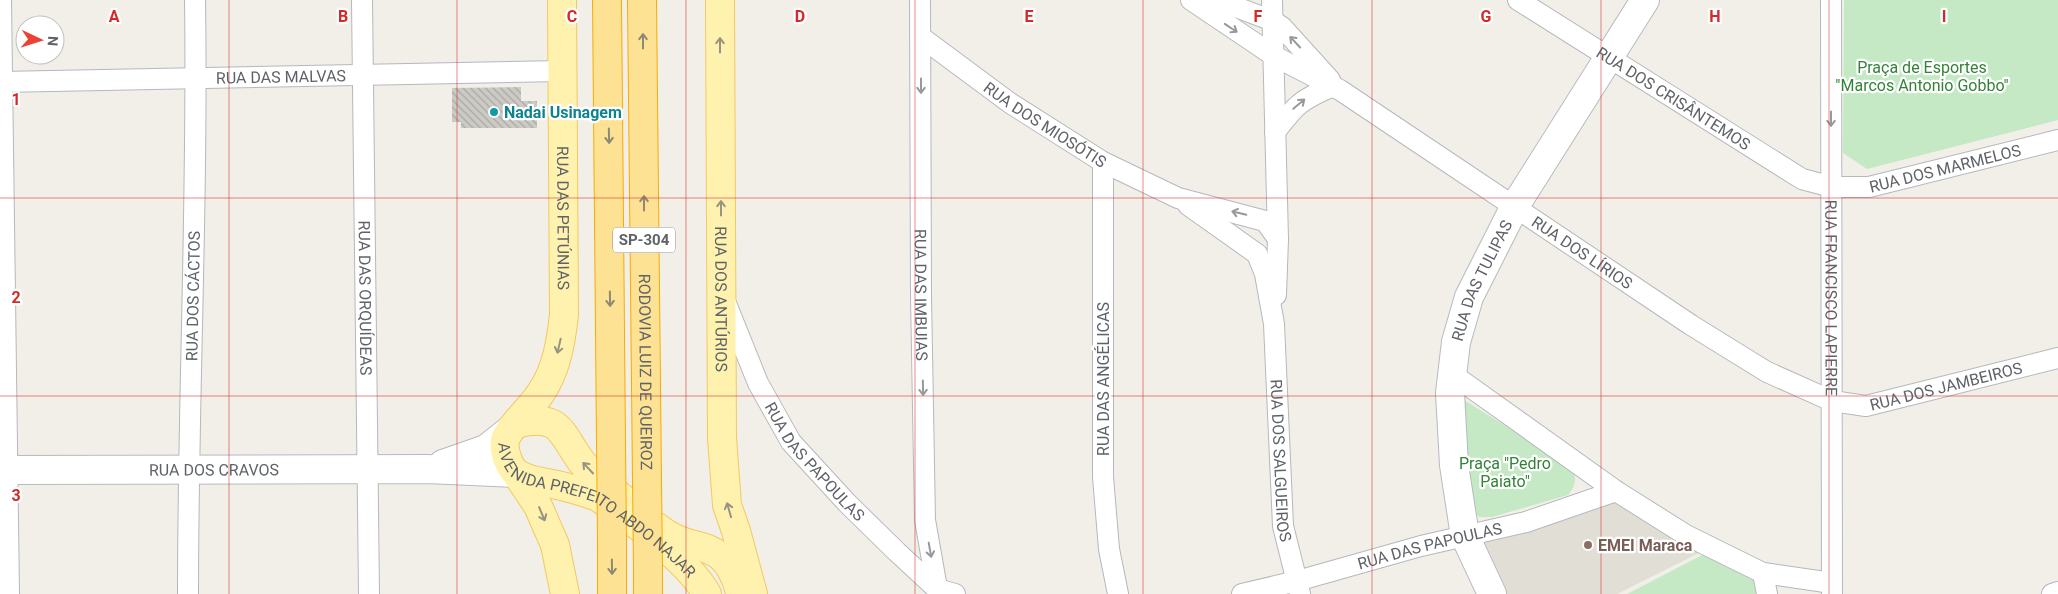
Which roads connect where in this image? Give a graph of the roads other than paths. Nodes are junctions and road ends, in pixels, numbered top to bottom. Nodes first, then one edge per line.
1 (2, 0) edge
2 (195, 0) edge
3 (362, 0) edge
4 (562, 0) edge
5 (608, 0) edge
6 (642, 0) edge
7 (720, 0) edge
8 (920, 0) edge
9 (1191, 0) edge
10 (1217, 0) edge
11 (1272, 0) edge
12 (1518, 0) edge
13 (1645, 0) edge
14 (1831, 0) edge
15 (1273, 21) junction
16 (921, 37) junction
17 (1274, 56) junction
18 (1608, 57) junction
19 (562, 71) junction
20 (363, 75) junction
21 (196, 78) junction
22 (2, 82) edge
23 (1336, 88) junction
24 (1275, 132) junction
25 (2058, 140) edge
26 (1103, 162) junction
27 (1832, 187) junction
28 (1178, 198) junction
29 (1515, 206) junction
30 (1278, 238) junction
31 (1257, 254) junction
32 (722, 292) junction
33 (1274, 324) junction
34 (2058, 358) edge
35 (1452, 374) junction
36 (1832, 401) junction
37 (514, 426) junction
38 (427, 468) junction
39 (368, 469) junction
40 (4, 470) edge
41 (188, 470) junction
42 (516, 474) junction
43 (1616, 491) junction
44 (1465, 536) junction
45 (1764, 573) junction
46 (648, 581) edge
47 (701, 584) edge
48 (1298, 588) edge
49 (1832, 588) edge
50 (744, 592) edge
51 (943, 592) edge
52 (2058, 592) edge
53 (9, 594) edge
54 (188, 594) edge
55 (369, 594) edge
56 (565, 594) edge
57 (612, 594) edge
58 (1118, 594) edge
59 (1242, 594) edge
60 (1492, 594) edge
61 (1767, 594) edge
62 (2052, 594) edge

1 - 22 street
2 - 21 street, RUA DOS CÁCTOS
3 - 20 street, RUA DAS ORQUÍDEAS
4 - 19 main road, RUA DAS PETÚNIAS
5 -> 57 highway, SP-304, bridge
46 -> 6 highway, RODOVIA LUIZ DE QUEIROZ / SP-304, bridge
32 -> 7 main road, RUA DOS ANTÚRIOS
8 - 16 street, RUA DAS IMBUIAS
9 -> 17 street, RUA DOS LÍRIOS
10 - 15 street, RUA DOS LÍRIOS
11 - 15 street, RUA DOS SALGUEIROS
12 - 18 street, RUA DOS CRISÂNTEMOS
13 - 18 main road, RUA DAS TULIPAS
14 -> 27 street, RUA FRANCISCO LAPIERRE
15 - 17 street, RUA DOS SALGUEIROS
23 -> 15 street, RUA DOS LÍRIOS
16 - 26 street, RUA DOS MIOSÓTIS
16 -> 51 street, RUA DAS IMBUIAS
17 - 23 street, RUA DOS LÍRIOS
17 - 24 street, RUA DOS SALGUEIROS
18 - 27 street, RUA DOS CRISÂNTEMOS
18 - 29 main road, RUA DAS TULIPAS
19 - 20 street, RUA DAS MALVAS
19 -> 37 main road, RUA DAS PETÚNIAS
20 - 21 street, RUA DAS MALVAS
20 - 39 street, RUA DAS ORQUÍDEAS
21 - 22 street, RUA DAS MALVAS
21 - 41 street, RUA DOS CÁCTOS
22 - 40 street
24 -> 23 street
23 - 29 street, RUA DOS LÍRIOS
24 - 30 street, RUA DOS SALGUEIROS
25 - 27 street, RUA DOS MARMELOS
26 - 28 street, RUA DOS MIOSÓTIS
26 - 58 street, RUA DAS ANGÉLICAS
27 - 36 street, RUA FRANCISCO LAPIERRE
30 -> 28 street, RUA DOS MIOSÓTIS
28 - 31 street, RUA DOS MIOSÓTIS
29 - 35 main road, RUA DAS TULIPAS
29 - 36 street, RUA DOS LÍRIOS
30 - 31 street
30 - 33 street, RUA DOS SALGUEIROS
31 - 33 street, RUA DOS SALGUEIROS
50 -> 32 main road, RUA DOS ANTÚRIOS
32 - 51 street, RUA DAS PAPOULAS
33 - 48 street, RUA DOS SALGUEIROS
34 - 36 street, RUA DOS JAMBEIROS
35 - 43 street
35 - 44 main road, RUA DAS TULIPAS
36 - 49 street, RUA FRANCISCO LAPIERRE
37 - 38 main road, RUA DOS CRAVOS
37 - 42 main road, AVENIDA PREFEITO ABDO NAJAR
50 -> 37 main road, AVENIDA PREFEITO ABDO NAJAR
38 - 39 main road, RUA DOS CRAVOS
38 - 42 main road, RUA DOS CRAVOS
39 - 41 main road, RUA DOS CRAVOS
39 - 55 street, RUA DAS ORQUÍDEAS
40 - 41 main road, RUA DOS CRAVOS
40 - 53 street
41 - 54 street, RUA DOS CÁCTOS
42 - 47 main road, AVENIDA PREFEITO ABDO NAJAR
42 -> 56 main road
43 - 44 street, RUA DAS PAPOULAS
43 - 45 street
44 - 48 street, RUA DAS PAPOULAS
44 - 60 main road, RUA DAS TULIPAS
45 - 49 street
45 - 61 street
47 - 50 main road, AVENIDA PREFEITO ABDO NAJAR
48 - 59 street, RUA DAS PAPOULAS
52 - 62 street

